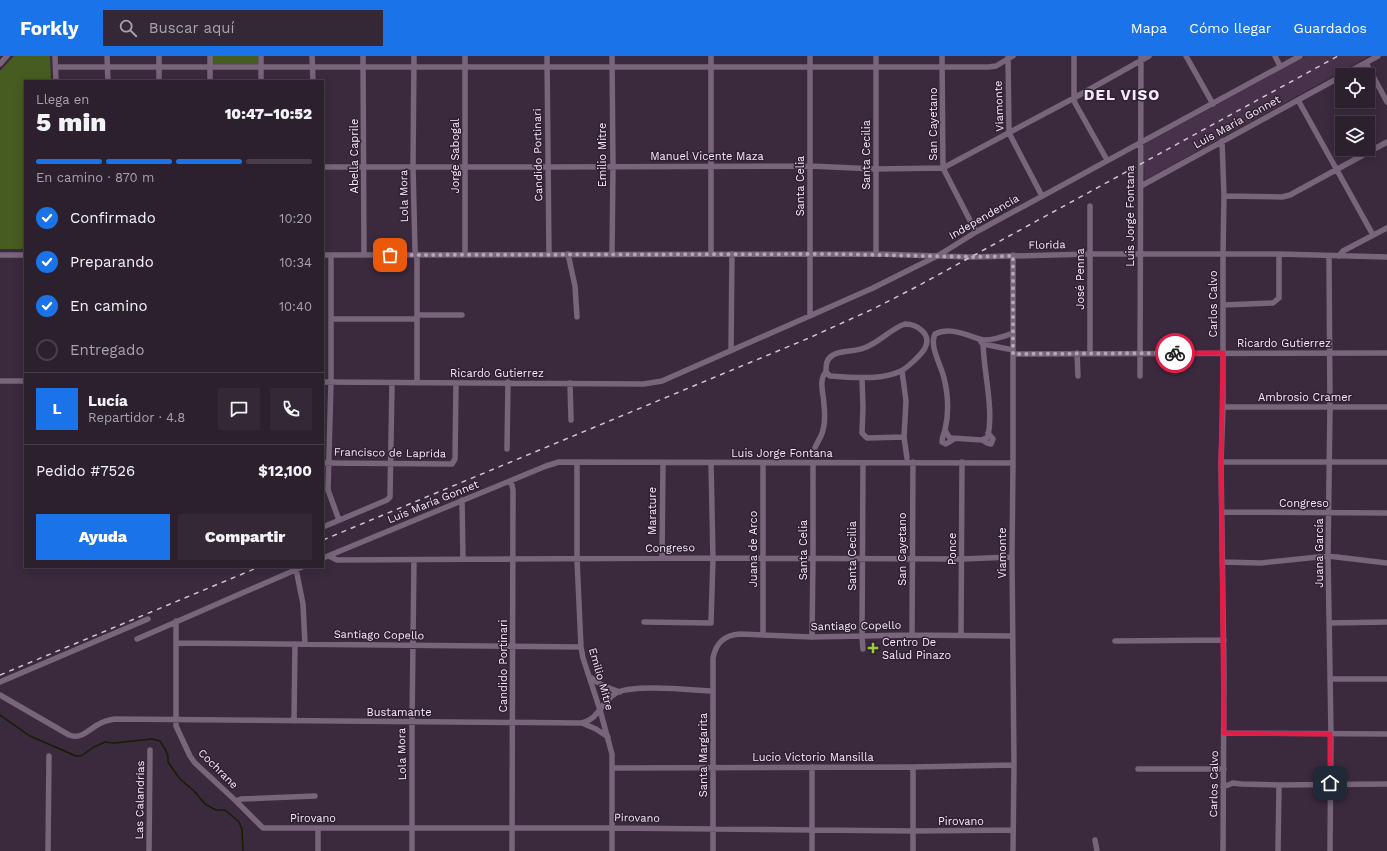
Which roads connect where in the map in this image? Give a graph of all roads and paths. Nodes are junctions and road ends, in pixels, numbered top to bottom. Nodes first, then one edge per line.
1 (7, 56) edge
2 (55, 56) edge
3 (107, 56) edge
4 (159, 56) edge
5 (210, 56) edge
6 (261, 56) edge
7 (312, 56) edge
8 (363, 56) edge
9 (414, 56) edge
10 (465, 56) edge
11 (547, 56) edge
12 (612, 56) edge
13 (711, 56) edge
14 (810, 56) edge
15 (876, 56) edge
16 (942, 56) edge
17 (1074, 56) edge
18 (1149, 56) edge
19 (1186, 56) edge
20 (1274, 56) edge
21 (1300, 56) edge
22 (1378, 56) edge
23 (1010, 57) edge
24 (1141, 58) edge
25 (1366, 63) junction
26 (0, 64) edge
27 (810, 66) junction
28 (876, 66) junction
29 (942, 66) junction
30 (1280, 66) junction
31 (56, 67) junction
32 (108, 67) junction
33 (158, 67) junction
34 (210, 67) junction
35 (261, 67) junction
36 (312, 67) junction
37 (363, 67) junction
38 (414, 67) junction
39 (465, 67) junction
40 (547, 67) junction
41 (612, 67) junction
42 (710, 67) junction
43 (1356, 68) edge
44 (1335, 79) edge
45 (56, 80) edge
46 (108, 80) edge
47 (158, 80) edge
48 (210, 80) edge
49 (261, 80) edge
50 (312, 80) edge
51 (1074, 98) junction
52 (1298, 100) junction
53 (1387, 102) edge
54 (1213, 104) junction
55 (1009, 133) junction
56 (1222, 141) junction
57 (1387, 142) edge
58 (1140, 143) junction
59 (1107, 160) junction
60 (613, 166) junction
61 (810, 166) junction
62 (324, 167) edge
63 (364, 167) junction
64 (413, 167) junction
65 (465, 167) junction
66 (548, 167) junction
67 (710, 167) junction
68 (943, 168) junction
69 (875, 169) junction
70 (1337, 170) junction
71 (1141, 186) junction
72 (1042, 196) junction
73 (1224, 196) junction
74 (1090, 206) dead end
75 (1387, 228) edge
76 (976, 232) junction
77 (1373, 235) junction
78 (549, 254) junction
79 (568, 254) junction
80 (711, 254) junction
81 (732, 254) junction
82 (810, 254) junction
83 (876, 254) junction
84 (1090, 254) junction
85 (1279, 254) junction
86 (0, 255) edge
87 (24, 255) edge
88 (324, 255) edge
89 (330, 255) junction
90 (364, 255) junction
91 (416, 255) junction
92 (466, 255) junction
93 (612, 255) junction
94 (939, 255) junction
95 (1140, 255) junction
96 (1223, 255) junction
97 (1013, 256) junction
98 (1329, 256) junction
99 (1339, 256) junction
100 (1387, 256) edge
101 (1223, 305) junction
102 (462, 315) dead end
103 (810, 316) junction
104 (417, 317) junction
105 (577, 317) dead end
106 (331, 319) junction
107 (1013, 334) junction
108 (983, 342) junction
109 (925, 348) junction
110 (731, 350) junction
111 (935, 350) junction
112 (1013, 352) junction
113 (1077, 353) junction
114 (1090, 353) junction
115 (1140, 353) junction
116 (1223, 353) junction
117 (1330, 353) junction
118 (1387, 353) edge
119 (902, 371) junction
120 (826, 372) junction
121 (1078, 376) dead end
122 (1140, 376) dead end
123 (670, 377) joint
124 (862, 378) junction
125 (0, 381) edge
126 (24, 381) edge
127 (324, 382) edge
128 (331, 382) junction
129 (508, 382) junction
130 (392, 383) junction
131 (417, 383) junction
132 (570, 383) junction
133 (456, 384) junction
134 (1330, 407) junction
135 (1387, 407) edge
136 (1223, 408) junction
137 (571, 420) dead end
138 (904, 438) junction
139 (507, 448) dead end
140 (813, 453) dead end
141 (907, 458) dead end
142 (1329, 461) junction
143 (391, 462) junction
144 (863, 462) junction
145 (913, 462) junction
146 (962, 462) junction
147 (1221, 462) junction
148 (1387, 462) edge
149 (326, 463) edge
150 (577, 463) junction
151 (663, 463) junction
152 (712, 463) junction
153 (763, 463) junction
154 (1014, 463) junction
155 (552, 464) joint
156 (813, 464) junction
157 (511, 481) junction
158 (462, 500) junction
159 (1222, 512) junction
160 (1329, 513) junction
161 (1387, 513) edge
162 (339, 520) junction
163 (324, 527) edge
164 (1328, 556) junction
165 (326, 557) edge
166 (1012, 557) junction
167 (662, 558) junction
168 (713, 558) junction
169 (762, 558) junction
170 (813, 558) junction
171 (862, 558) junction
172 (912, 558) junction
173 (463, 559) junction
174 (513, 559) junction
175 (577, 559) junction
176 (962, 559) junction
177 (414, 560) junction
178 (1222, 562) junction
179 (1387, 562) edge
180 (300, 568) edge
181 (296, 570) junction
182 (148, 619) dead end
183 (176, 621) junction
184 (644, 622) dead end
185 (1387, 622) edge
186 (1329, 623) junction
187 (763, 634) junction
188 (912, 635) junction
189 (961, 635) junction
190 (862, 636) junction
191 (1012, 636) junction
192 (812, 637) junction
193 (137, 639) dead end
194 (1224, 640) junction
195 (1115, 642) dead end
196 (176, 643) junction
197 (294, 644) junction
198 (305, 644) junction
199 (413, 645) junction
200 (512, 645) junction
201 (581, 647) junction
202 (863, 649) dead end
203 (713, 658) joint
204 (590, 677) junction
205 (1330, 679) junction
206 (1387, 679) edge
207 (0, 682) edge
208 (712, 691) junction
209 (620, 692) junction
210 (0, 695) edge
211 (600, 710) junction
212 (175, 720) junction
213 (294, 721) junction
214 (412, 722) junction
215 (513, 722) junction
216 (582, 723) junction
217 (1224, 733) junction
218 (1330, 734) junction
219 (1387, 734) edge
220 (608, 737) junction
221 (150, 750) dead end
222 (49, 756) dead end
223 (1014, 765) junction
224 (812, 767) junction
225 (913, 767) junction
226 (612, 768) junction
227 (712, 768) junction
228 (1138, 769) dead end
229 (1224, 769) junction
230 (1330, 783) junction
231 (1387, 784) edge
232 (1279, 785) junction
233 (1223, 786) junction
234 (315, 796) dead end
235 (236, 801) junction
236 (261, 827) joint
237 (318, 828) junction
238 (413, 828) junction
239 (512, 828) junction
240 (612, 828) junction
241 (713, 829) junction
242 (812, 830) junction
243 (1013, 830) junction
244 (914, 831) junction
245 (1095, 840) dead end
246 (48, 851) edge
247 (149, 851) edge
248 (318, 851) edge
249 (412, 851) edge
250 (512, 851) edge
251 (612, 851) edge
252 (713, 851) edge
253 (812, 851) edge
254 (913, 851) edge
255 (1013, 851) edge
256 (1098, 851) edge
257 (1223, 851) edge
258 (1278, 851) edge
259 (1330, 851) edge

1 - 26 street
2 - 31 street
3 - 32 street
4 - 33 street
5 - 34 street
6 - 35 street
7 - 36 street
8 - 37 street, Abella Caprile
9 - 38 street, Lola Mora
10 - 39 street, Jorge Sabogal
11 - 40 street, Candido Portinari
12 - 41 street, Emilio Mitre
13 - 42 street
14 - 27 street, Santa Celia
15 - 28 street, Santa Cecilia
16 - 29 street, San Cayetano
17 - 51 street
18 - 24 street, Manuel Vicente Maza
19 - 54 street
20 - 30 street
21 - 30 street, Independencia
22 - 25 street, Luis María Gonnet
23 - 29 street
23 - 55 street, Viamonte
24 - 51 street, Manuel Vicente Maza
24 - 58 street, Luis Jorge Fontana
25 - 43 street, Luis María Gonnet
25 - 53 street
27 - 28 street
27 - 42 street
27 - 61 street, Santa Celia
28 - 29 street
28 - 69 street, Santa Cecilia
29 - 68 street, San Cayetano
30 - 54 street, Independencia
31 - 32 street
31 - 45 street
32 - 33 street
32 - 46 street
33 - 34 street
33 - 47 street
34 - 35 street
34 - 48 street
35 - 36 street
35 - 49 street
36 - 37 street
36 - 50 street
37 - 38 street
37 - 63 street, Abella Caprile
38 - 39 street
38 - 64 street, Lola Mora
39 - 40 street
39 - 65 street, Jorge Sabogal
40 - 41 street
40 - 66 street, Candido Portinari
41 - 42 street
41 - 60 street, Emilio Mitre
42 - 67 street
44 - 52 street, Luis María Gonnet
51 - 55 street, Manuel Vicente Maza
51 - 59 street
52 - 56 street, Luis María Gonnet
52 - 70 street
54 - 58 street, Independencia
55 - 68 street, Manuel Vicente Maza
55 - 72 street, Viamonte
56 - 71 street, Luis María Gonnet
56 - 73 street, Carlos Calvo
57 - 70 street
58 - 59 street, Independencia
58 - 71 street, Luis Jorge Fontana
59 - 72 street, Independencia
60 - 66 street, Manuel Vicente Maza
60 - 67 street, Manuel Vicente Maza
60 - 93 street, Emilio Mitre
61 - 67 street, Manuel Vicente Maza
61 - 69 street, Manuel Vicente Maza
61 - 82 street, Santa Celia
62 - 63 street, Manuel Vicente Maza
63 - 64 street, Manuel Vicente Maza
63 - 90 street, Abella Caprile
64 - 65 street, Manuel Vicente Maza
64 - 91 street, Lola Mora
65 - 66 street, Manuel Vicente Maza
65 - 92 street, Jorge Sabogal
66 - 78 street, Candido Portinari
67 - 80 street
68 - 69 street, Manuel Vicente Maza
68 - 76 street, San Cayetano
69 - 83 street, Santa Cecilia
70 - 73 street
70 - 77 street
71 - 95 street, Luis Jorge Fontana
72 - 76 street, Independencia
73 - 96 street, Carlos Calvo
74 - 84 street, José Penna
75 - 77 street
76 - 94 street, Independencia
77 - 99 street
78 - 79 street, Florida
78 - 92 street, Florida
79 - 93 street, Florida
79 - 105 street
80 - 81 street, Florida
80 - 93 street, Florida
81 - 82 street, Florida
81 - 110 street
82 - 83 street, Florida
82 - 103 street, Santa Celia
83 - 94 street, Florida
84 - 95 street, Florida
84 - 97 street, Florida
84 - 114 street, José Penna
85 - 96 street, Florida
85 - 98 street, Florida
85 - 101 street
86 - 87 street
88 - 89 street, Florida
89 - 90 street, Florida
89 - 106 street
90 - 91 street, Florida
91 - 92 street, Florida
91 - 104 street, Lola Mora
94 - 97 street, Florida
94 - 103 street, Independencia
95 - 96 street, Florida
95 - 115 street, Luis Jorge Fontana
96 - 101 street, Carlos Calvo
97 - 107 street, Viamonte
98 - 99 street, Florida
98 - 117 street, Juana García
99 - 100 street, Florida
101 - 116 street, Carlos Calvo
102 - 104 street
103 - 110 street, Independencia
104 - 106 street
104 - 131 street, Lola Mora
106 - 128 street
107 - 108 street
107 - 112 street, Viamonte
108 - 111 street
108 - 111 street
108 - 112 street, Ricardo Gutierrez
109 - 111 street
109 - 119 street
109 - 120 street
110 - 123 street, Independencia
112 - 113 street, Ricardo Gutierrez
112 - 154 street, Viamonte
113 - 114 street, Ricardo Gutierrez
113 - 121 street
114 - 115 street, Ricardo Gutierrez
115 - 116 street, Ricardo Gutierrez
115 - 122 street, Luis Jorge Fontana
116 - 117 street, Ricardo Gutierrez
116 - 136 street, Carlos Calvo
117 - 118 street, Ricardo Gutierrez
117 - 134 street, Juana García
119 - 124 street
119 - 138 street
120 - 124 street
120 - 140 street
123 - 132 street, Ricardo Gutierrez
124 - 138 street
125 - 126 street
127 - 128 street, Ricardo Gutierrez
128 - 130 street, Ricardo Gutierrez
128 - 149 street
129 - 132 street, Ricardo Gutierrez
129 - 133 street, Ricardo Gutierrez
129 - 139 street
130 - 131 street, Ricardo Gutierrez
130 - 143 street
131 - 133 street, Ricardo Gutierrez
132 - 137 street
133 - 143 street, Francisco de Laprida
134 - 135 street, Ambrosio Cramer
134 - 136 street, Ambrosio Cramer
134 - 142 street, Juana García
136 - 147 street, Carlos Calvo
138 - 141 street
142 - 147 street
142 - 148 street
142 - 160 street, Juana García
143 - 149 street, Francisco de Laprida
143 - 162 street
144 - 145 street, Luis Jorge Fontana
144 - 156 street, Luis Jorge Fontana
144 - 171 street, Santa Cecilia
145 - 146 street, Luis Jorge Fontana
145 - 172 street, San Cayetano
146 - 154 street, Luis Jorge Fontana
146 - 176 street, Ponce
147 - 159 street, Carlos Calvo
149 - 162 street
150 - 151 street, Luis Jorge Fontana
150 - 155 street, Luis Jorge Fontana
150 - 175 street, Emilio Mitre
151 - 152 street, Luis Jorge Fontana
151 - 167 street, Marature
152 - 153 street, Luis Jorge Fontana
152 - 168 street
153 - 156 street, Luis Jorge Fontana
153 - 169 street, Juana de Arco
154 - 166 street, Viamonte
155 - 157 street, Luis María Gonnet
156 - 170 street, Santa Celia
157 - 158 street, Luis María Gonnet
157 - 174 street, Candido Portinari
158 - 165 street, Luis María Gonnet
158 - 173 street
159 - 160 street, Congreso
159 - 178 street, Carlos Calvo
160 - 161 street, Congreso
160 - 164 street, Juana García
162 - 163 street
164 - 178 street
164 - 179 street
164 - 186 street, Juana García
165 - 177 street, Congreso
166 - 176 street, Congreso
166 - 191 street, Viamonte
167 - 168 street, Congreso
167 - 175 street, Congreso
168 - 169 street, Congreso
168 - 184 street
169 - 170 street, Congreso
169 - 187 street, Juana de Arco
170 - 171 street, Congreso
170 - 192 street, Santa Celia
171 - 172 street, Congreso
171 - 190 street, Santa Cecilia
172 - 176 street, Congreso
172 - 188 street, San Cayetano
173 - 174 street, Congreso
173 - 177 street, Congreso
174 - 175 street, Congreso
174 - 200 street, Candido Portinari
175 - 201 street, Emilio Mitre
176 - 189 street, Ponce
177 - 199 street, Lola Mora
178 - 194 street, Carlos Calvo
180 - 181 street
181 - 183 street
181 - 198 street
182 - 207 street
183 - 193 street
183 - 196 street, Cochrane
185 - 186 street
186 - 205 street, Juana García
187 - 192 street, Santiago Copello
187 - 203 street, Santiago Copello
188 - 189 street, Santiago Copello
188 - 190 street, Santiago Copello
189 - 191 street, Santiago Copello
190 - 192 street, Santiago Copello
190 - 202 street, Santa Cecilia
191 - 223 street, Viamonte
194 - 195 street
194 - 217 street, Carlos Calvo
196 - 197 street, Santiago Copello
196 - 212 street, Cochrane
197 - 198 street, Santiago Copello
197 - 213 street
198 - 199 street, Santiago Copello
199 - 200 street, Santiago Copello
199 - 214 street, Lola Mora
200 - 201 street, Santiago Copello
200 - 215 street, Candido Portinari
201 - 204 street, Emilio Mitre
203 - 208 street, Santa Margarita
204 - 209 street
204 - 211 street, Emilio Mitre
205 - 206 street
205 - 218 street, Juana García
208 - 209 street
208 - 227 street, Santa Margarita
209 - 211 street
210 - 212 street, Bustamante
211 - 216 street
211 - 220 street, Emilio Mitre
212 - 213 street, Bustamante
212 - 235 street, Cochrane
213 - 214 street, Bustamante
214 - 215 street, Bustamante
214 - 238 street, Lola Mora
215 - 216 street, Bustamante
215 - 239 street, Candido Portinari
216 - 220 street
217 - 218 street
217 - 229 street, Carlos Calvo
218 - 219 street
218 - 230 street, Juana García
220 - 226 street, Emilio Mitre
221 - 247 street, Las Calandrias
222 - 246 street
223 - 225 street, Lucio Victorio Mansilla
223 - 243 street, Viamonte
224 - 225 street, Lucio Victorio Mansilla
224 - 227 street, Lucio Victorio Mansilla
224 - 242 street
225 - 244 street
226 - 227 street, Lucio Victorio Mansilla
226 - 240 street, Emilio Mitre
227 - 241 street, Santa Margarita
228 - 229 street
229 - 233 street, Carlos Calvo
230 - 231 street
230 - 232 street
230 - 259 street, Juana García
232 - 233 street
232 - 258 street
233 - 257 street, Carlos Calvo
234 - 235 street
235 - 236 street, Cochrane
236 - 237 street, Pirovano
237 - 238 street, Pirovano
237 - 248 street
238 - 239 street, Pirovano
238 - 249 street, Lola Mora
239 - 240 street, Pirovano
239 - 250 street, Candido Portinari
240 - 241 street, Pirovano
240 - 251 street, Emilio Mitre
241 - 242 street, Pirovano
241 - 252 street, Santa Margarita
242 - 244 street, Pirovano
242 - 253 street
243 - 244 street, Pirovano
243 - 255 street, Viamonte
244 - 254 street
245 - 256 street

